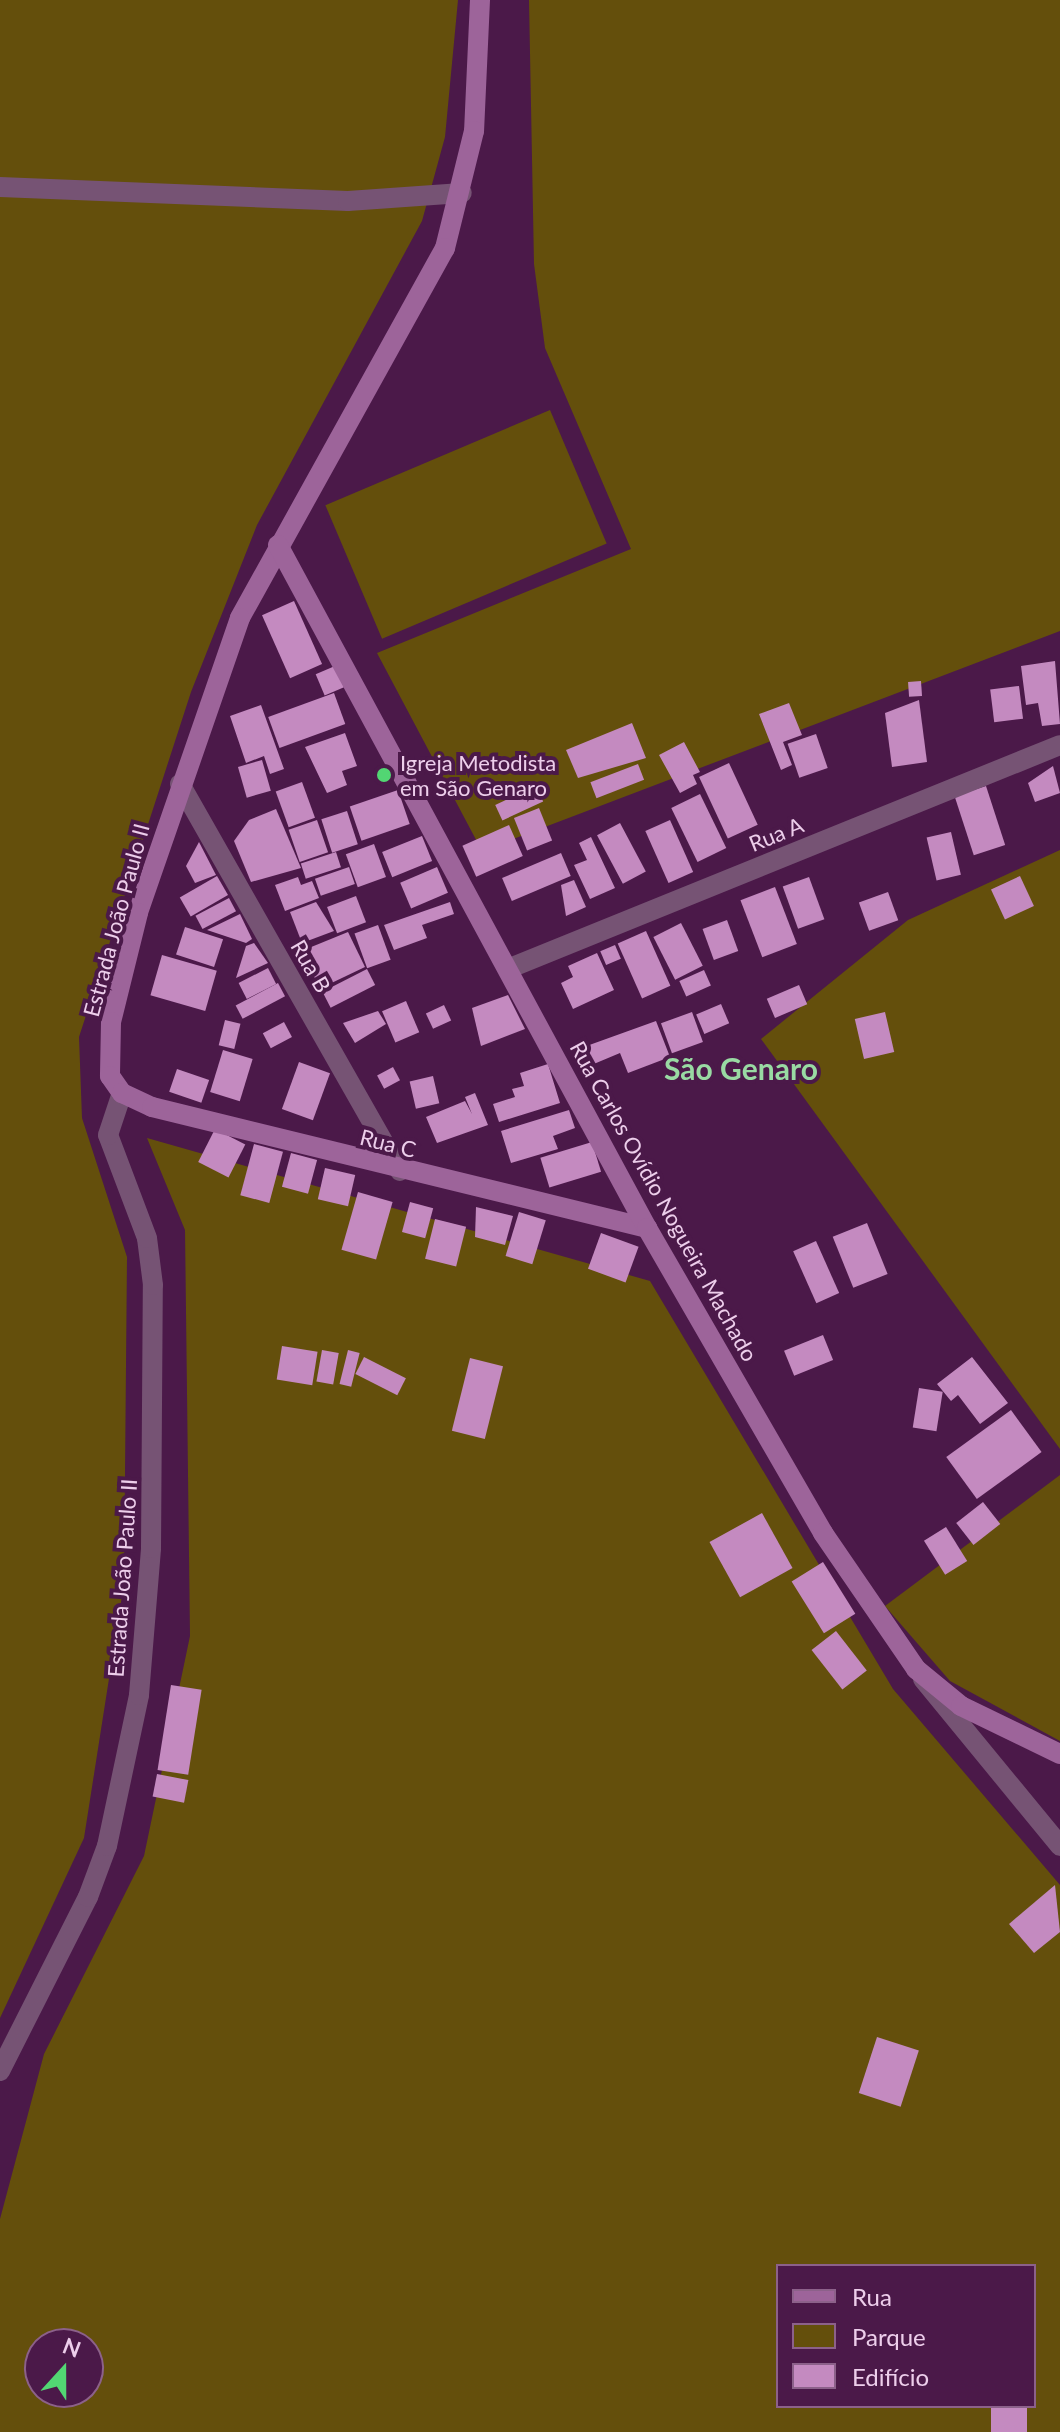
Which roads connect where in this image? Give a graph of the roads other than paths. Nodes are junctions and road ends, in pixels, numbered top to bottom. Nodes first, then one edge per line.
1 (480, 0) edge
2 (0, 187) edge
3 (462, 193) junction
4 (278, 545) junction
5 (1060, 745) edge
6 (180, 784) junction
7 (510, 968) junction
8 (122, 1093) junction
9 (400, 1171) junction
10 (647, 1228) junction
11 (916, 1669) junction
12 (1060, 1754) edge
13 (1060, 1846) edge
14 (0, 2071) edge

1 - 3 street, Estrada João Paulo II
2 - 3 street
3 - 4 street, Estrada João Paulo II
4 - 6 street, Estrada João Paulo II
4 - 7 street, Rua Carlos Ovídio Nogueira Machado
5 - 7 street, Rua A
6 - 8 street, Estrada João Paulo II
6 - 9 street, Rua B
7 - 10 street, Rua Carlos Ovídio Nogueira Machado
8 - 9 street, Rua C
8 - 14 street, Estrada João Paulo II
9 - 10 street, Rua C
10 - 11 street, Rua Carlos Ovídio Nogueira Machado
11 - 12 street
11 - 13 street, Rua Carlos Ovídio Nogueira Machado

